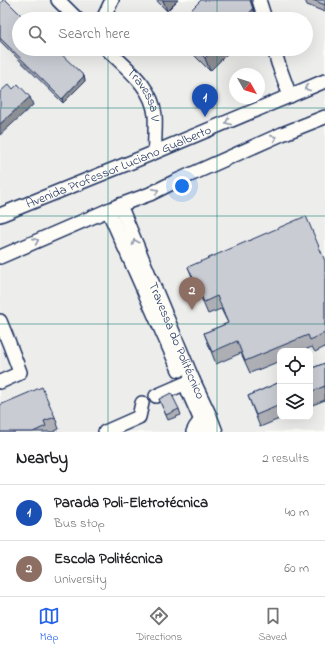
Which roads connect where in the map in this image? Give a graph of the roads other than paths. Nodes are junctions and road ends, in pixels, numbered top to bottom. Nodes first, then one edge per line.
1 (58, 0) edge
2 (112, 0) edge
3 (259, 0) edge
4 (70, 12) edge
5 (106, 12) edge
6 (263, 12) edge
7 (114, 56) edge
8 (276, 56) edge
9 (325, 81) edge
10 (290, 96) junction
11 (325, 117) edge
12 (155, 152) junction
13 (114, 208) junction
14 (0, 215) edge
15 (0, 257) edge
16 (0, 321) edge
17 (0, 382) edge
18 (189, 382) junction
19 (156, 396) dead end
20 (142, 402) dead end
21 (206, 423) edge
22 (104, 432) edge
23 (193, 432) edge
24 (216, 432) edge

1 - 4 street
2 - 5 street
3 - 6 street
7 - 12 street, Travessa V
8 - 10 street
9 -> 10 street, Avenida Professor Luciano Gualberto
10 -> 12 street, Avenida Professor Luciano Gualberto
13 -> 11 street
12 - 14 street, Avenida Professor Luciano Gualberto
15 -> 13 street
13 - 18 street, Travessa do Politécnico
16 - 17 street
18 - 19 street
18 - 21 street, Travessa do Politécnico
20 - 22 street
21 - 23 street
21 - 24 street, Travessa do Politécnico

